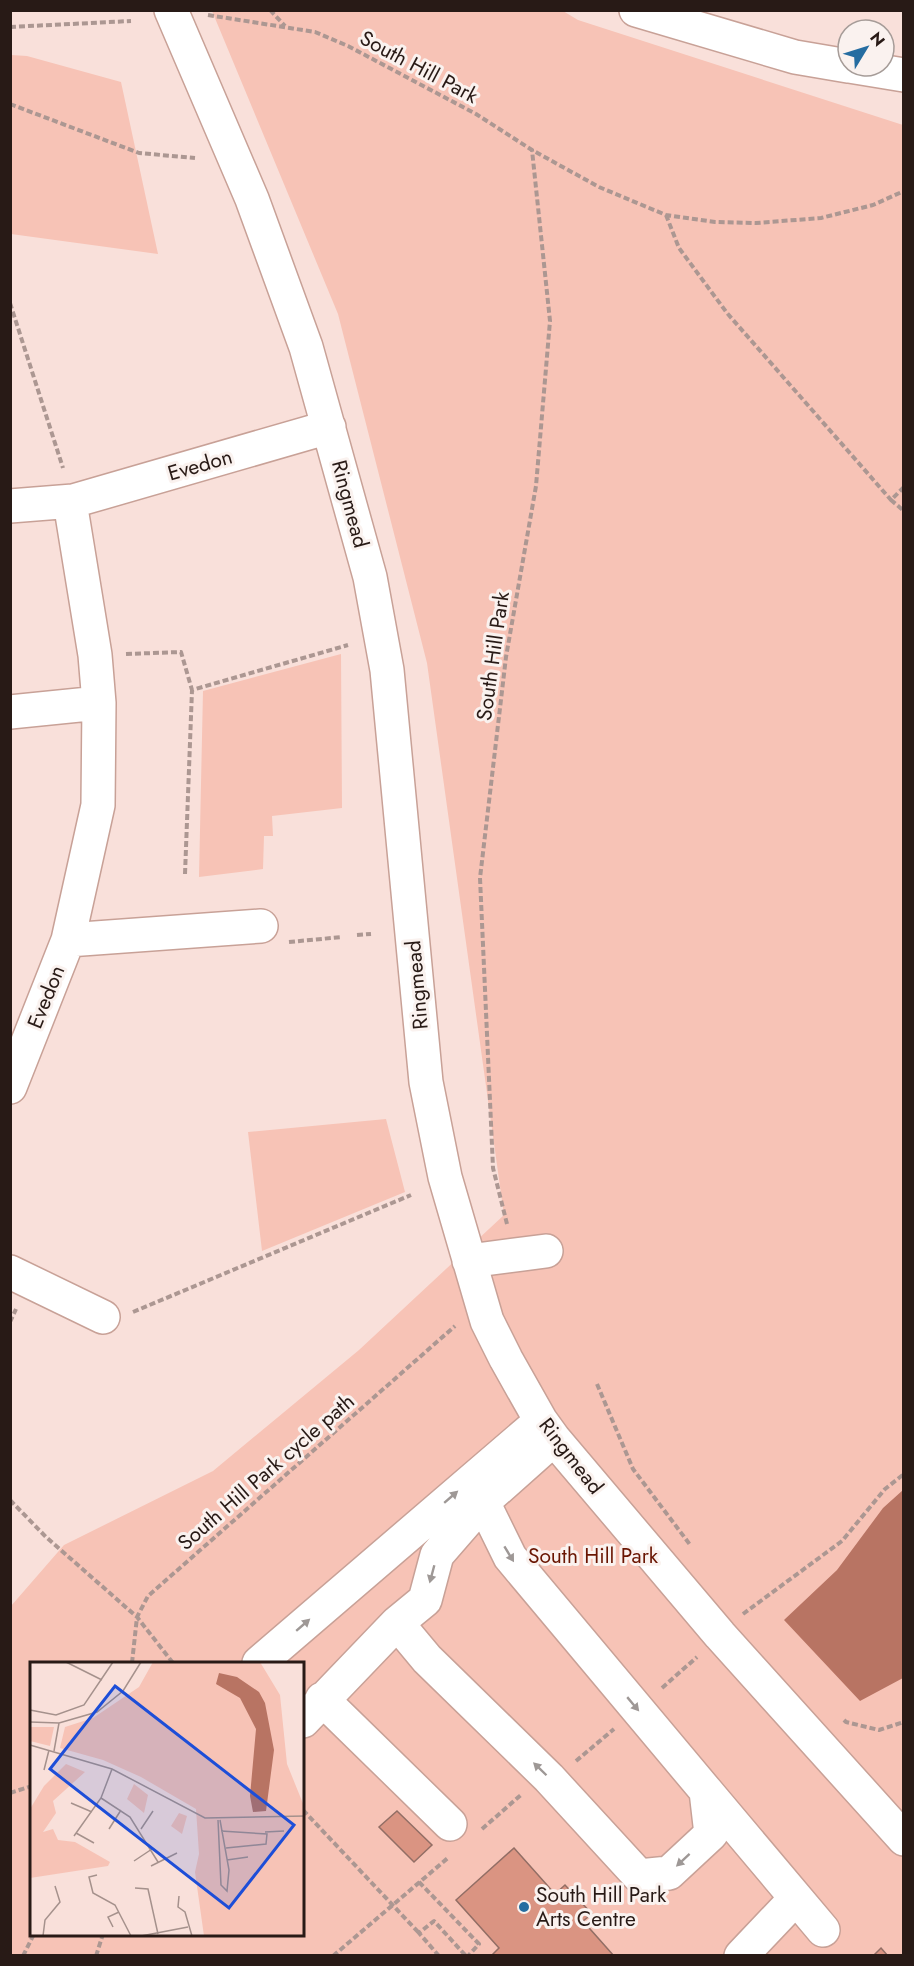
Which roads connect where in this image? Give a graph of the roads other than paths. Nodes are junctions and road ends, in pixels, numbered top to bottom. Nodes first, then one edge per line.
1 (171, 10) edge
2 (636, 10) edge
3 (836, 64) edge
4 (329, 427) junction
5 (72, 502) junction
6 (10, 506) edge
7 (99, 703) junction
8 (10, 712) edge
9 (261, 926) road end
10 (68, 940) junction
11 (10, 1087) edge
12 (530, 1253) road end
13 (469, 1261) junction
14 (10, 1272) edge
15 (103, 1317) road end
16 (548, 1430) junction
17 (483, 1502) junction
18 (397, 1623) junction
19 (260, 1662) edge
20 (313, 1710) edge
21 (706, 1791) junction
22 (462, 1835) road end
23 (903, 1839) edge
24 (796, 1898) junction
25 (823, 1930) dead end
26 (741, 1956) edge

1 - 4 street, Ringmead
2 - 3 street
4 - 5 street, Evedon
4 - 13 street, Ringmead
5 - 6 street, Evedon
5 - 7 street, Evedon
7 - 8 street
7 - 10 street, Evedon
9 - 10 street, Evedon
10 - 11 street, Evedon
12 - 13 street
13 - 16 street, Ringmead
14 - 15 street
16 - 17 street
19 -> 16 street
16 - 23 street, Ringmead
17 -> 18 street
17 -> 21 street
18 - 20 street
21 -> 18 street
20 - 22 street
21 - 24 street
24 - 25 street
24 - 26 street

